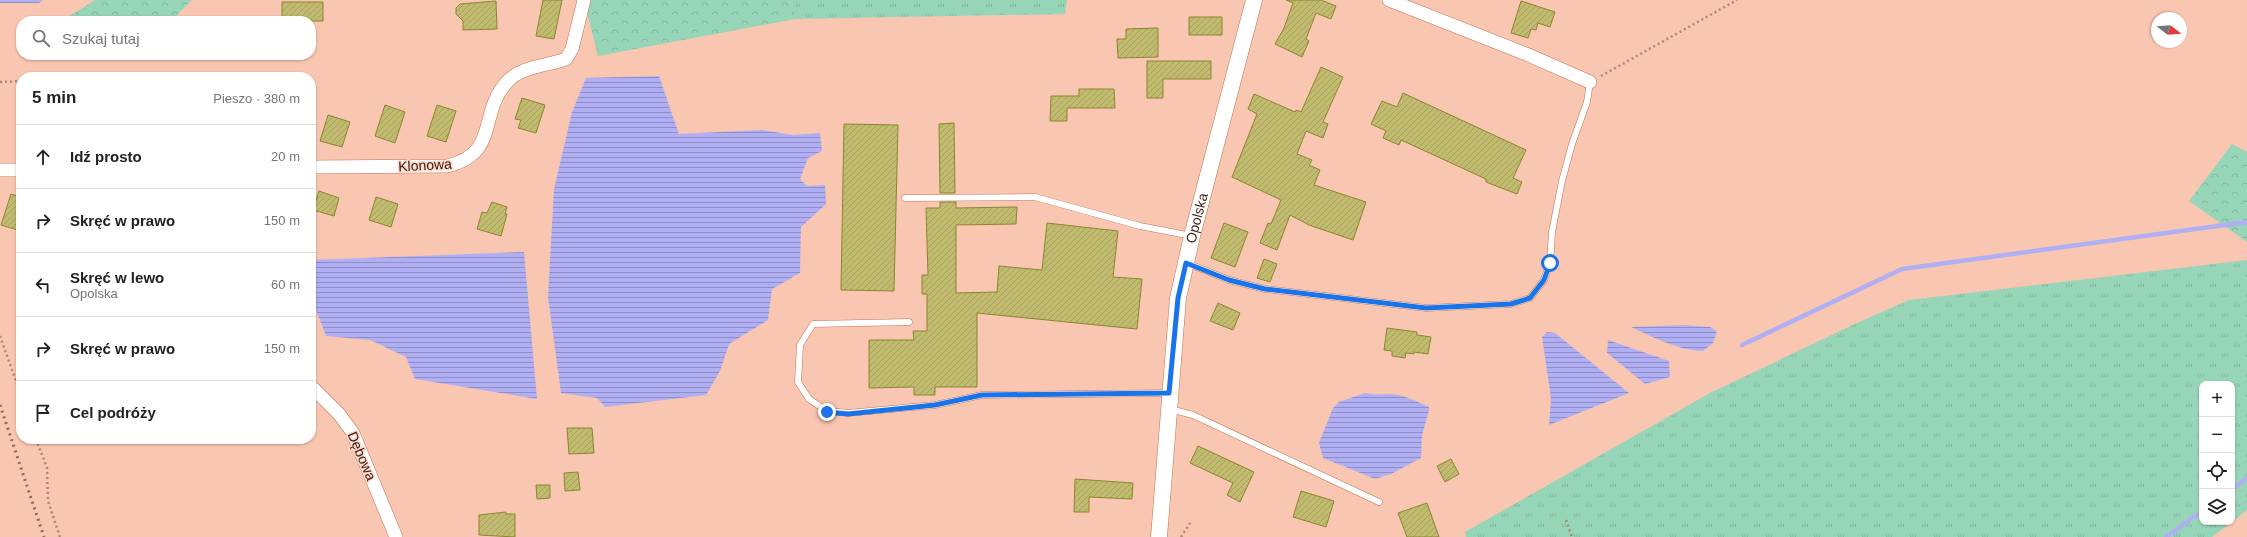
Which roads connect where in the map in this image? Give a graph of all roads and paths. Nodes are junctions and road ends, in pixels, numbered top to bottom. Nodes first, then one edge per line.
1 (584, 0) edge
2 (1254, 0) edge
3 (1389, 0) edge
4 (1737, 0) edge
5 (16, 81) edge
6 (0, 82) edge
7 (1590, 82) junction
8 (316, 167) edge
9 (0, 170) edge
10 (16, 170) edge
11 (905, 198) dead end
12 (1192, 236) junction
13 (1186, 263) junction
14 (909, 322) dead end
15 (0, 336) edge
16 (16, 382) edge
17 (316, 391) edge
18 (1168, 401) junction
19 (38, 444) edge
20 (1379, 502) dead end
21 (1566, 520) dead end
22 (1190, 523) dead end
23 (60, 537) edge
24 (396, 537) edge
25 (1159, 537) edge
26 (1181, 537) edge
27 (1572, 537) edge

1 - 8 street, Klonowa
2 - 12 street, Opolska
3 - 7 street
4 - 7 path
5 - 6 path
7 - 13 lane
9 - 10 street
11 - 12 lane
12 - 13 street, Opolska
13 - 18 street, Opolska
14 - 18 lane
15 - 16 path
17 - 24 street, Dębowa
18 - 20 lane
18 - 25 street, Opolska
19 - 23 path
21 - 27 path
22 - 26 path

